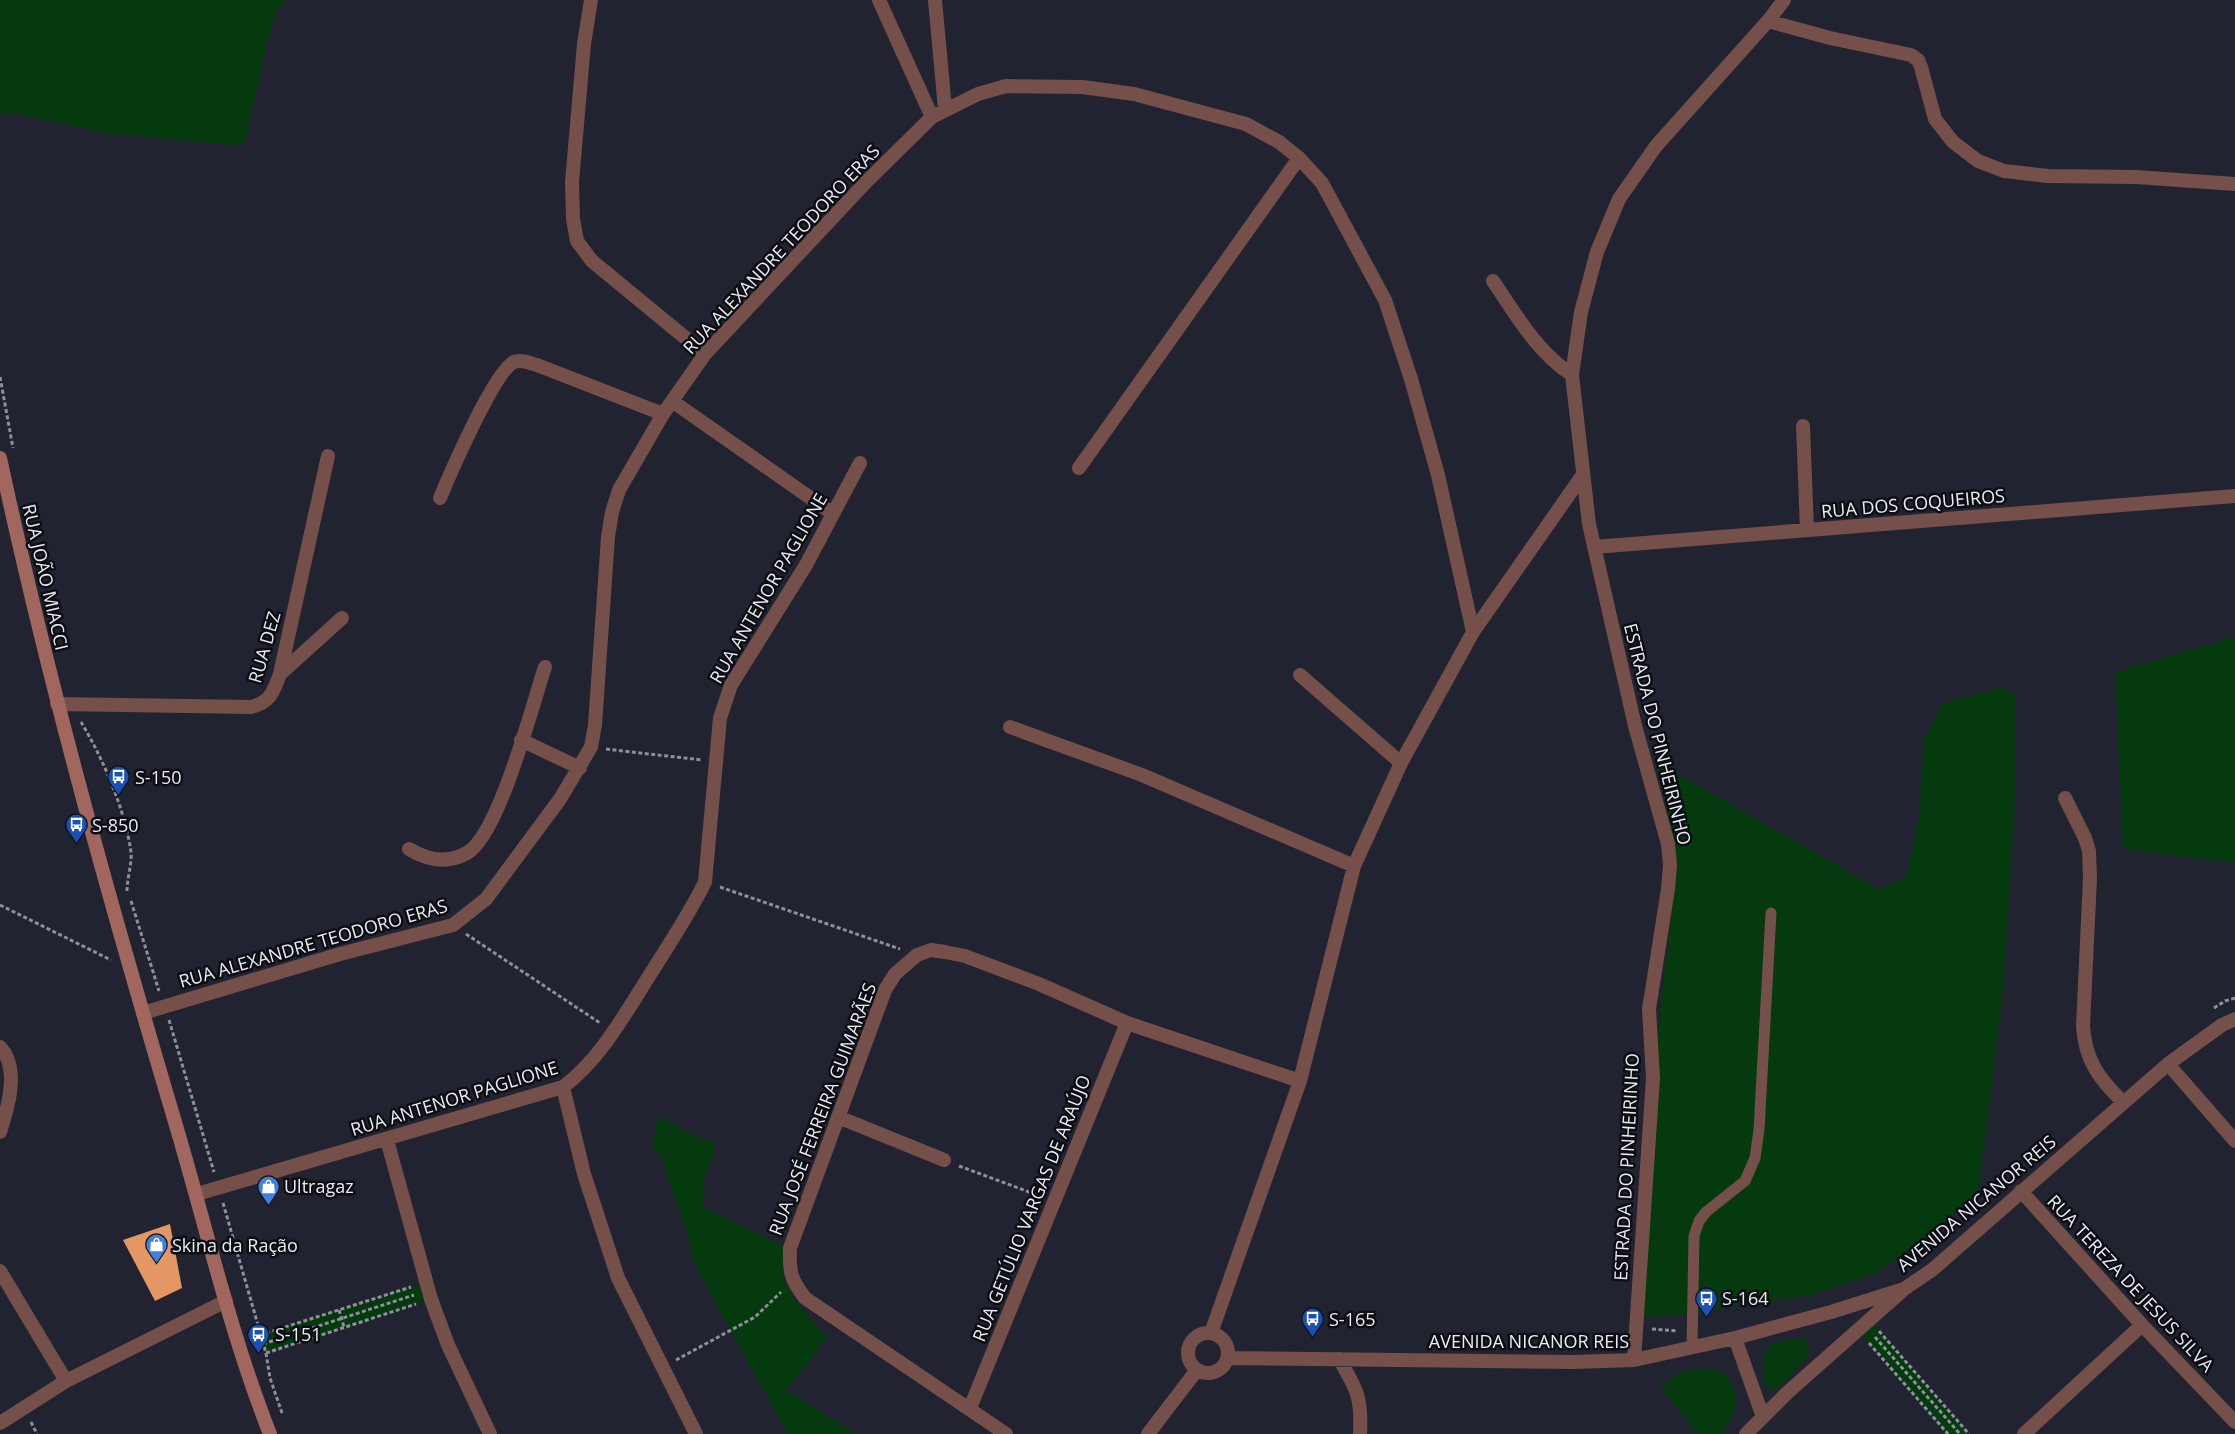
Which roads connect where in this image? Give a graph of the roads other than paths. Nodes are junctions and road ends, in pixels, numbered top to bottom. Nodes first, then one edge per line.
1 (591, 0) edge
2 (878, 0) edge
3 (936, 0) edge
4 (1784, 0) edge
5 (1768, 21) junction
6 (945, 110) junction
7 (932, 117) junction
8 (1299, 158) junction
9 (2235, 184) edge
10 (1493, 281) dead end
11 (705, 354) junction
12 (1572, 374) junction
13 (672, 400) junction
14 (663, 414) junction
15 (1804, 426) dead end
16 (328, 456) dead end
17 (0, 458) edge
18 (860, 463) dead end
19 (1079, 468) dead end
20 (1582, 476) junction
21 (2235, 496) edge
22 (440, 498) dead end
23 (832, 512) junction
24 (1806, 530) junction
25 (1594, 547) junction
26 (342, 618) dead end
27 (1473, 632) junction
28 (545, 667) dead end
29 (280, 674) junction
30 (1300, 675) dead end
31 (64, 704) junction
32 (1010, 727) dead end
33 (521, 740) junction
34 (1401, 763) junction
35 (580, 768) junction
36 (2065, 798) dead end
37 (409, 849) dead end
38 (1354, 866) junction
39 (1771, 913) dead end
40 (143, 1013) junction
41 (2235, 1019) edge
42 (1127, 1022) junction
43 (0, 1047) edge
44 (2168, 1064) junction
45 (1300, 1081) junction
46 (562, 1086) junction
47 (2123, 1102) junction
48 (838, 1117) junction
49 (0, 1132) edge
50 (387, 1140) junction
51 (2235, 1141) edge
52 (944, 1160) road end
53 (2021, 1191) junction
54 (197, 1194) junction
55 (0, 1271) edge
56 (1904, 1289) junction
57 (226, 1301) junction
58 (2142, 1325) junction
59 (1211, 1333) junction
60 (1735, 1338) junction
61 (1692, 1347) junction
62 (1227, 1358) junction
63 (1339, 1359) junction
64 (1634, 1360) junction
65 (1196, 1370) junction
66 (66, 1381) junction
67 (970, 1408) junction
68 (1763, 1417) junction
69 (2235, 1422) edge
70 (0, 1423) edge
71 (270, 1434) edge
72 (490, 1434) edge
73 (696, 1434) edge
74 (1006, 1434) edge
75 (1148, 1434) edge
76 (1360, 1434) edge
77 (1746, 1434) edge
78 (2024, 1434) edge

1 - 11 street
2 - 7 street
3 - 6 street
4 - 5 street, ESTRADA DO PINHEIRINHO
5 - 9 street
5 - 12 street, ESTRADA DO PINHEIRINHO
6 - 7 street, RUA ALEXANDRE TEODORO ERAS
6 - 8 street, RUA ALEXANDRE TEODORO ERAS
7 - 11 street, RUA ALEXANDRE TEODORO ERAS
8 - 19 street
8 - 27 street, RUA ALEXANDRE TEODORO ERAS
10 - 12 street
11 - 13 street, RUA ALEXANDRE TEODORO ERAS
12 - 20 street, ESTRADA DO PINHEIRINHO
13 - 14 street, RUA ALEXANDRE TEODORO ERAS
13 - 23 street
14 - 22 street
14 - 35 street, RUA ALEXANDRE TEODORO ERAS
15 - 24 street
16 - 29 street, RUA DEZ
17 - 31 main road, RUA JOÃO MIACCI
18 - 23 street, RUA ANTENOR PAGLIONE
20 - 25 street, ESTRADA DO PINHEIRINHO
20 - 27 street
21 - 24 street, RUA DOS COQUEIROS
23 - 46 street, RUA ANTENOR PAGLIONE
24 - 25 street, RUA DOS COQUEIROS
25 - 64 street, ESTRADA DO PINHEIRINHO
26 - 29 street
27 - 34 street
28 - 33 street
29 - 31 street, RUA DEZ
30 - 34 street
31 - 40 main road
32 - 38 street
33 - 35 street
33 - 37 street
34 - 38 street
35 - 40 street, RUA ALEXANDRE TEODORO ERAS
36 - 47 street
38 - 45 street
39 - 61 lane
40 - 54 main road
41 - 44 street, AVENIDA NICANOR REIS
42 - 45 street
42 - 48 street, RUA JOSÉ FERREIRA GUIMARÃES
42 - 67 street, RUA GETÚLIO VARGAS DE ARAÚJO
43 - 49 street
44 - 47 street, AVENIDA NICANOR REIS
44 - 51 street
45 - 59 street
46 - 50 street, RUA ANTENOR PAGLIONE
46 - 73 street
47 - 53 street, AVENIDA NICANOR REIS
48 - 52 street
48 - 67 street, RUA JOSÉ FERREIRA GUIMARÃES
50 - 54 street, RUA ANTENOR PAGLIONE
50 - 72 street
53 - 56 street, AVENIDA NICANOR REIS
53 - 58 street, RUA TEREZA DE JESUS SILVA
54 - 57 main road
55 - 66 street
56 - 60 street, AVENIDA NICANOR REIS
56 - 68 street
57 - 66 street
57 - 71 main road
58 - 69 street, RUA TEREZA DE JESUS SILVA
58 - 78 street
59 - 62 street
59 - 65 street
60 - 61 street, AVENIDA NICANOR REIS
60 - 68 street
61 - 64 street, AVENIDA NICANOR REIS
62 - 63 street, AVENIDA NICANOR REIS
62 - 65 street
63 - 64 street, AVENIDA NICANOR REIS
63 - 76 street
65 - 75 street
66 - 70 street
67 - 74 street
68 - 77 street

